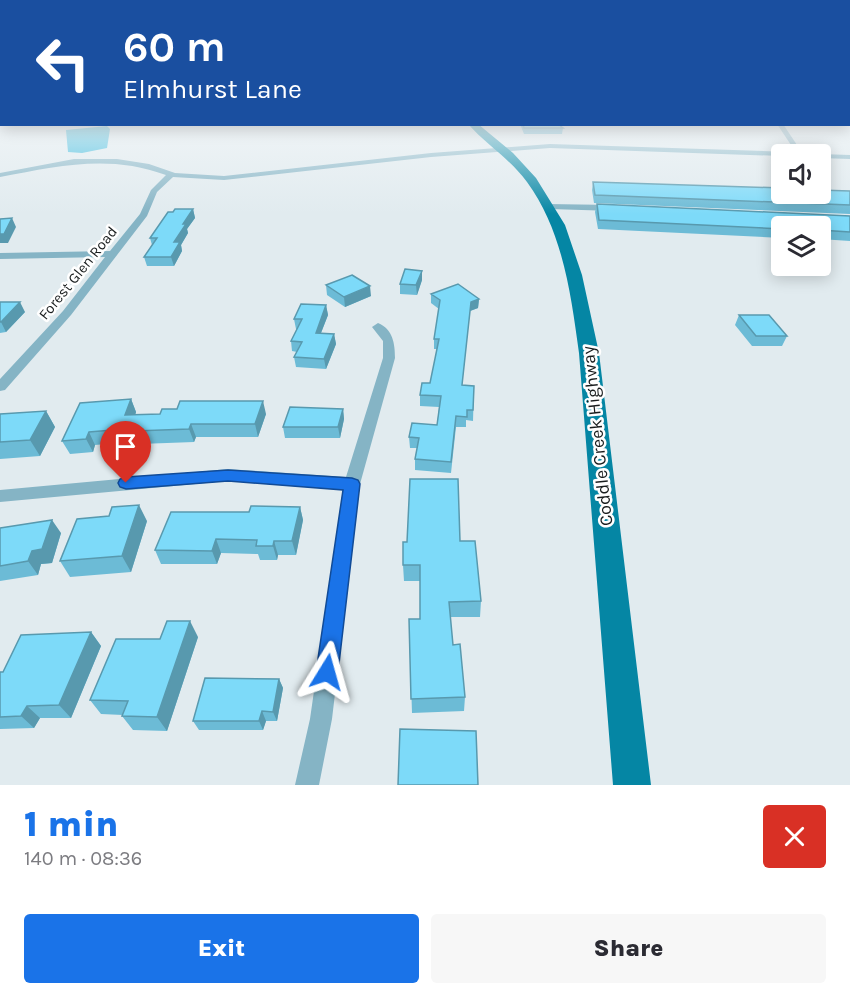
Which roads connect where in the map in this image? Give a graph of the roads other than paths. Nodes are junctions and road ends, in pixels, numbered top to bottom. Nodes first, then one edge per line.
1 (487, 141) edge
2 (495, 150) junction
3 (771, 153) edge
4 (831, 156) edge
5 (850, 157) edge
6 (172, 174) junction
7 (0, 175) edge
8 (550, 206) junction
9 (619, 209) edge
10 (113, 254) junction
11 (0, 256) edge
12 (378, 327) dead end
13 (0, 387) edge
14 (352, 484) junction
15 (0, 496) edge
16 (307, 785) edge
17 (632, 785) edge

1 - 2 main road, Coddle Creek Highway
2 - 3 street
2 - 6 street
2 - 8 main road, Coddle Creek Highway
4 - 5 street
6 - 7 street
6 - 10 street, Forest Glen Road
8 - 9 street
8 - 17 main road, Coddle Creek Highway
10 - 11 street
10 - 13 street, Forest Glen Road
12 - 14 street
14 - 15 street
14 - 16 street

